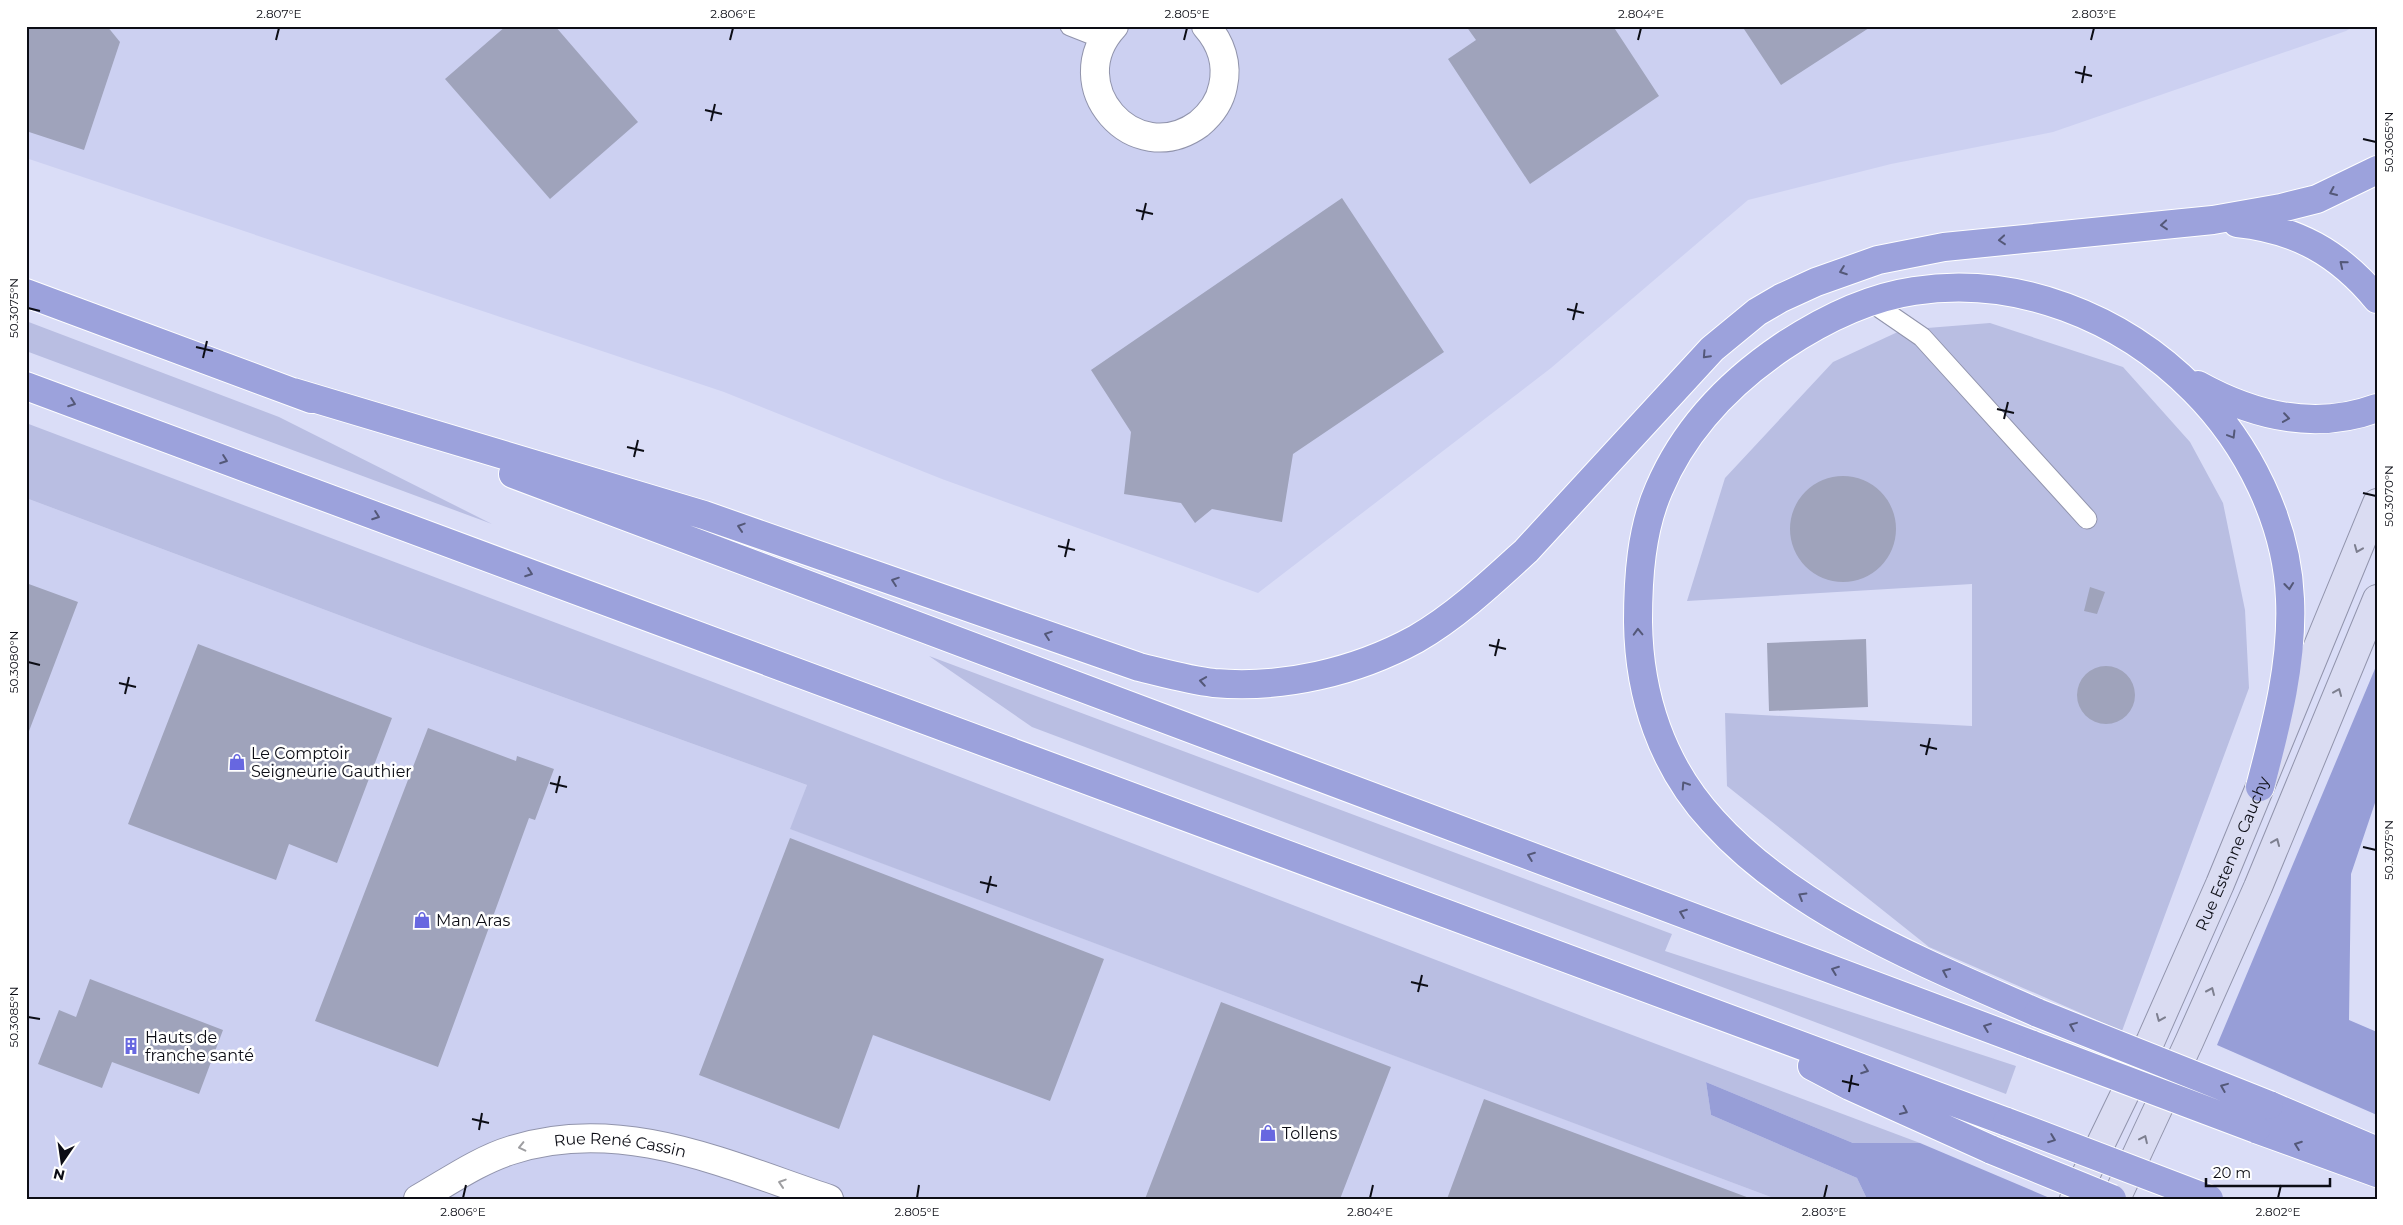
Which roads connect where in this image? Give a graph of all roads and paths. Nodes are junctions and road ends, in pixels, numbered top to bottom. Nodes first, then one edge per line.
1 (1070, 26) edge
2 (1212, 28) edge
3 (1109, 33) edge
4 (2377, 170) edge
5 (2213, 220) junction
6 (26, 292) edge
7 (2377, 298) edge
8 (1871, 302) junction
9 (2177, 372) junction
10 (26, 386) edge
11 (294, 392) junction
12 (2377, 408) edge
13 (2377, 504) edge
14 (2087, 519) dead end
15 (2377, 600) edge
16 (2260, 787) junction
17 (1720, 1017) junction
18 (2377, 1151) edge
19 (2377, 1173) edge
20 (418, 1199) edge
21 (828, 1199) edge
22 (2074, 1199) edge
23 (2114, 1199) edge
24 (2209, 1199) edge

1 - 3 lane
2 - 3 street
4 -> 5 highway
7 -> 5 highway
5 -> 11 highway
6 - 11 highway
8 - 9 highway
8 - 14 lane
18 -> 8 highway, bridge
9 -> 12 highway
9 -> 16 highway
10 -> 17 highway
19 -> 11 highway, bridge
13 -> 16 main road, Rue Estenne Cauchy
23 -> 15 main road
16 -> 22 main road, Rue Estenne Cauchy
17 -> 23 highway, bridge
17 -> 24 highway, bridge
21 -> 20 street, Rue René Cassin

